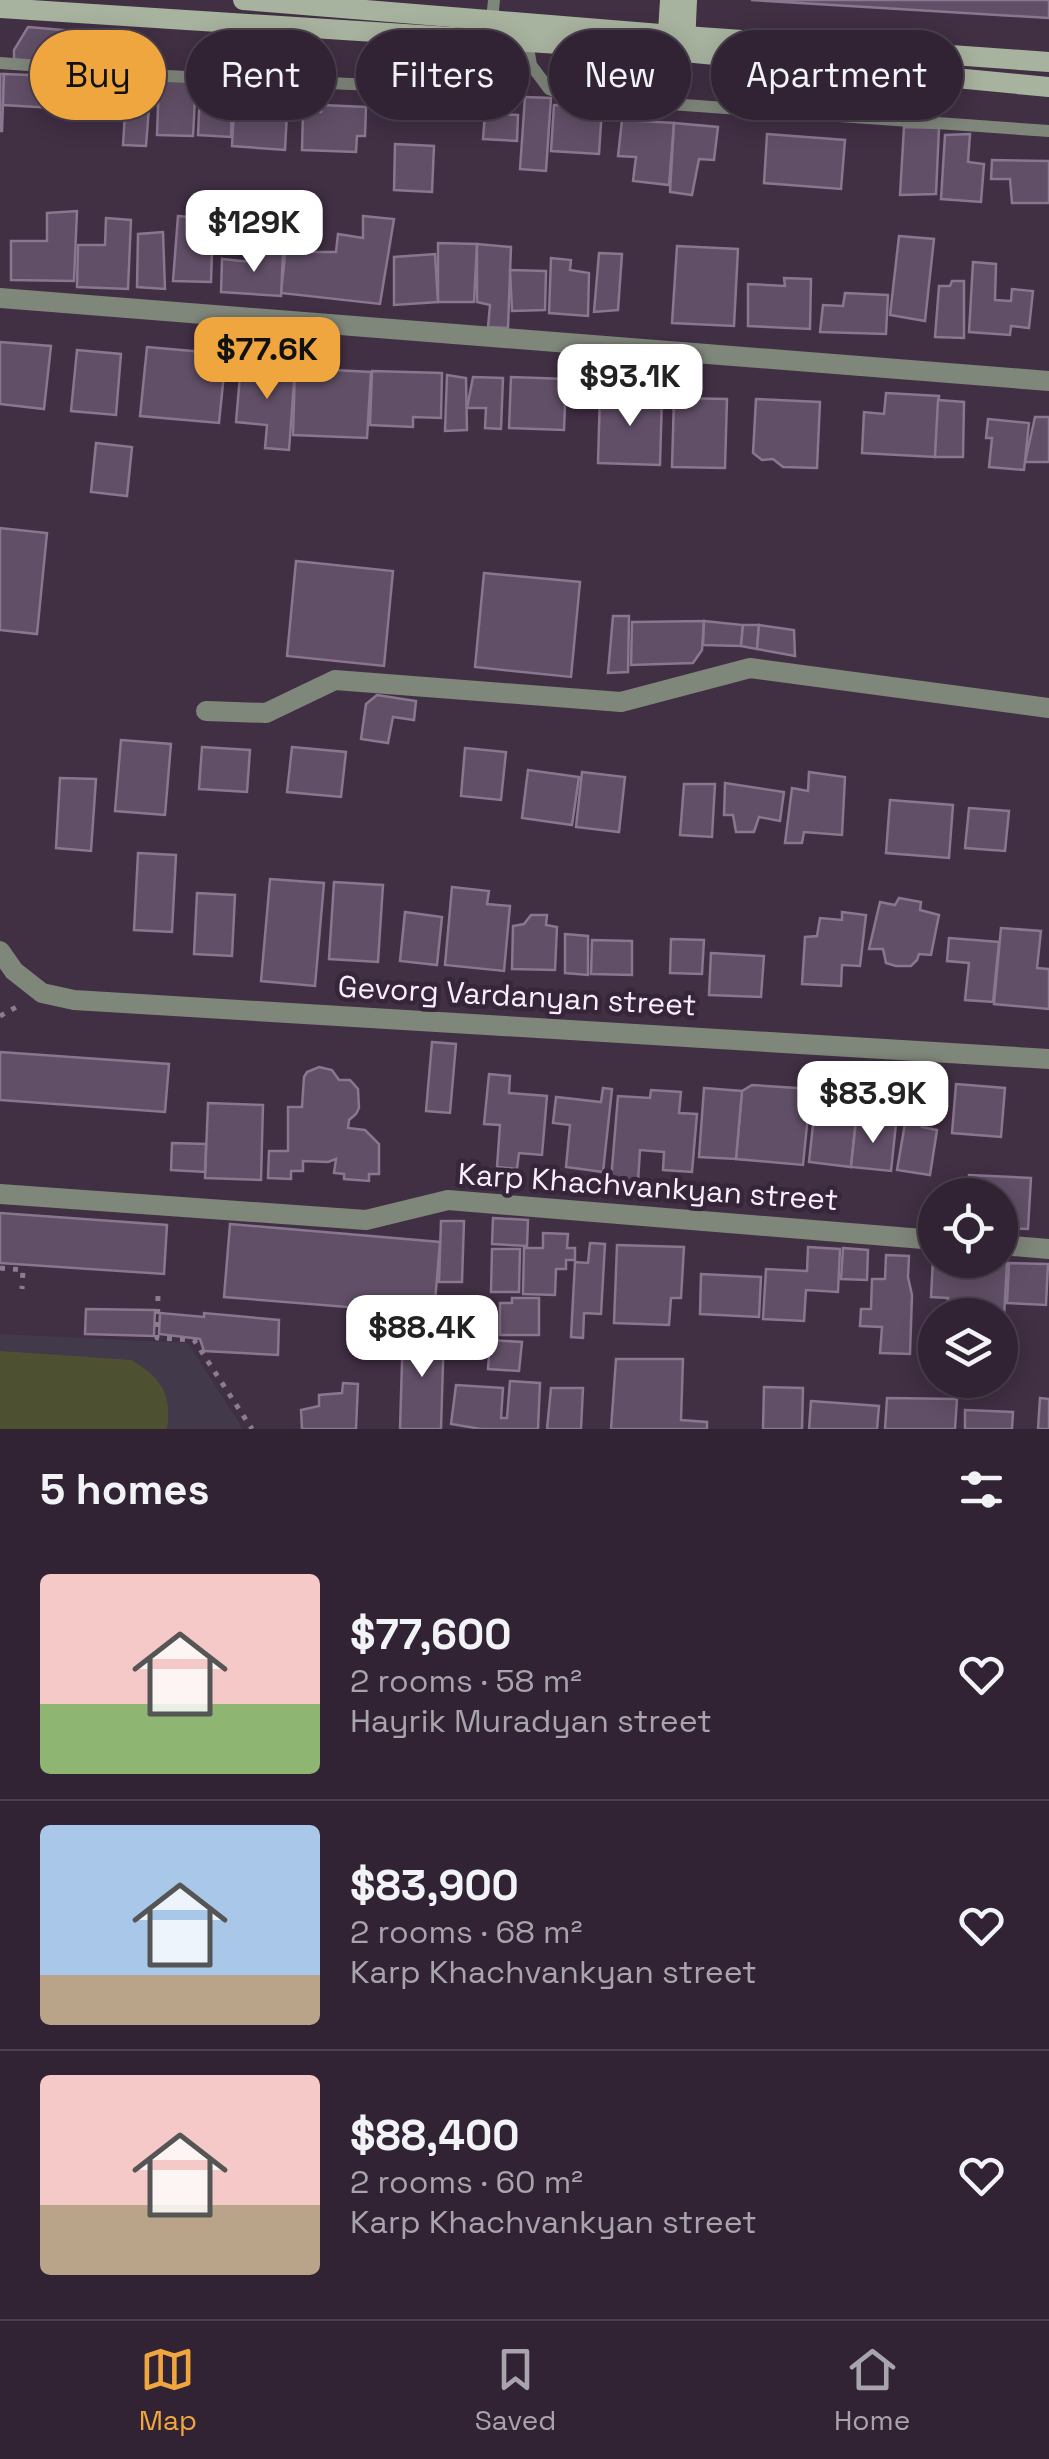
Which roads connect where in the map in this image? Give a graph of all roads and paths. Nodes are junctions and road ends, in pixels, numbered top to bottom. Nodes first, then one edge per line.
1 (242, 0) edge
2 (670, 0) edge
3 (687, 0) edge
4 (339, 3) edge
5 (0, 8) edge
6 (493, 10) edge
7 (356, 30) edge
8 (601, 30) edge
9 (674, 30) edge
10 (680, 30) edge
11 (691, 45) edge
12 (691, 46) edge
13 (529, 54) edge
14 (1049, 62) edge
15 (0, 63) edge
16 (30, 65) edge
17 (166, 76) dead end
18 (356, 84) edge
19 (1049, 88) edge
20 (1049, 131) edge
21 (0, 298) edge
22 (1049, 381) edge
23 (1049, 708) edge
24 (206, 711) dead end
25 (0, 951) edge
26 (1049, 1059) edge
27 (0, 1194) edge
28 (918, 1239) edge
29 (1018, 1246) edge
30 (1049, 1249) edge
31 (0, 1268) edge
32 (22, 1289) dead end
33 (158, 1296) dead end
34 (252, 1429) edge

1 - 4 main road
2 - 9 main road
3 - 10 main road
4 - 6 main road
5 - 7 main road
6 - 8 main road
11 - 14 main road
12 - 19 main road
13 - 20 lane
15 - 16 lane
17 - 18 lane
21 - 22 street
23 - 24 street
25 - 26 street, Gevorg Vardanyan street
27 - 28 street, Karp Khachvankyan street
29 - 30 street
31 - 32 path
33 - 34 path

